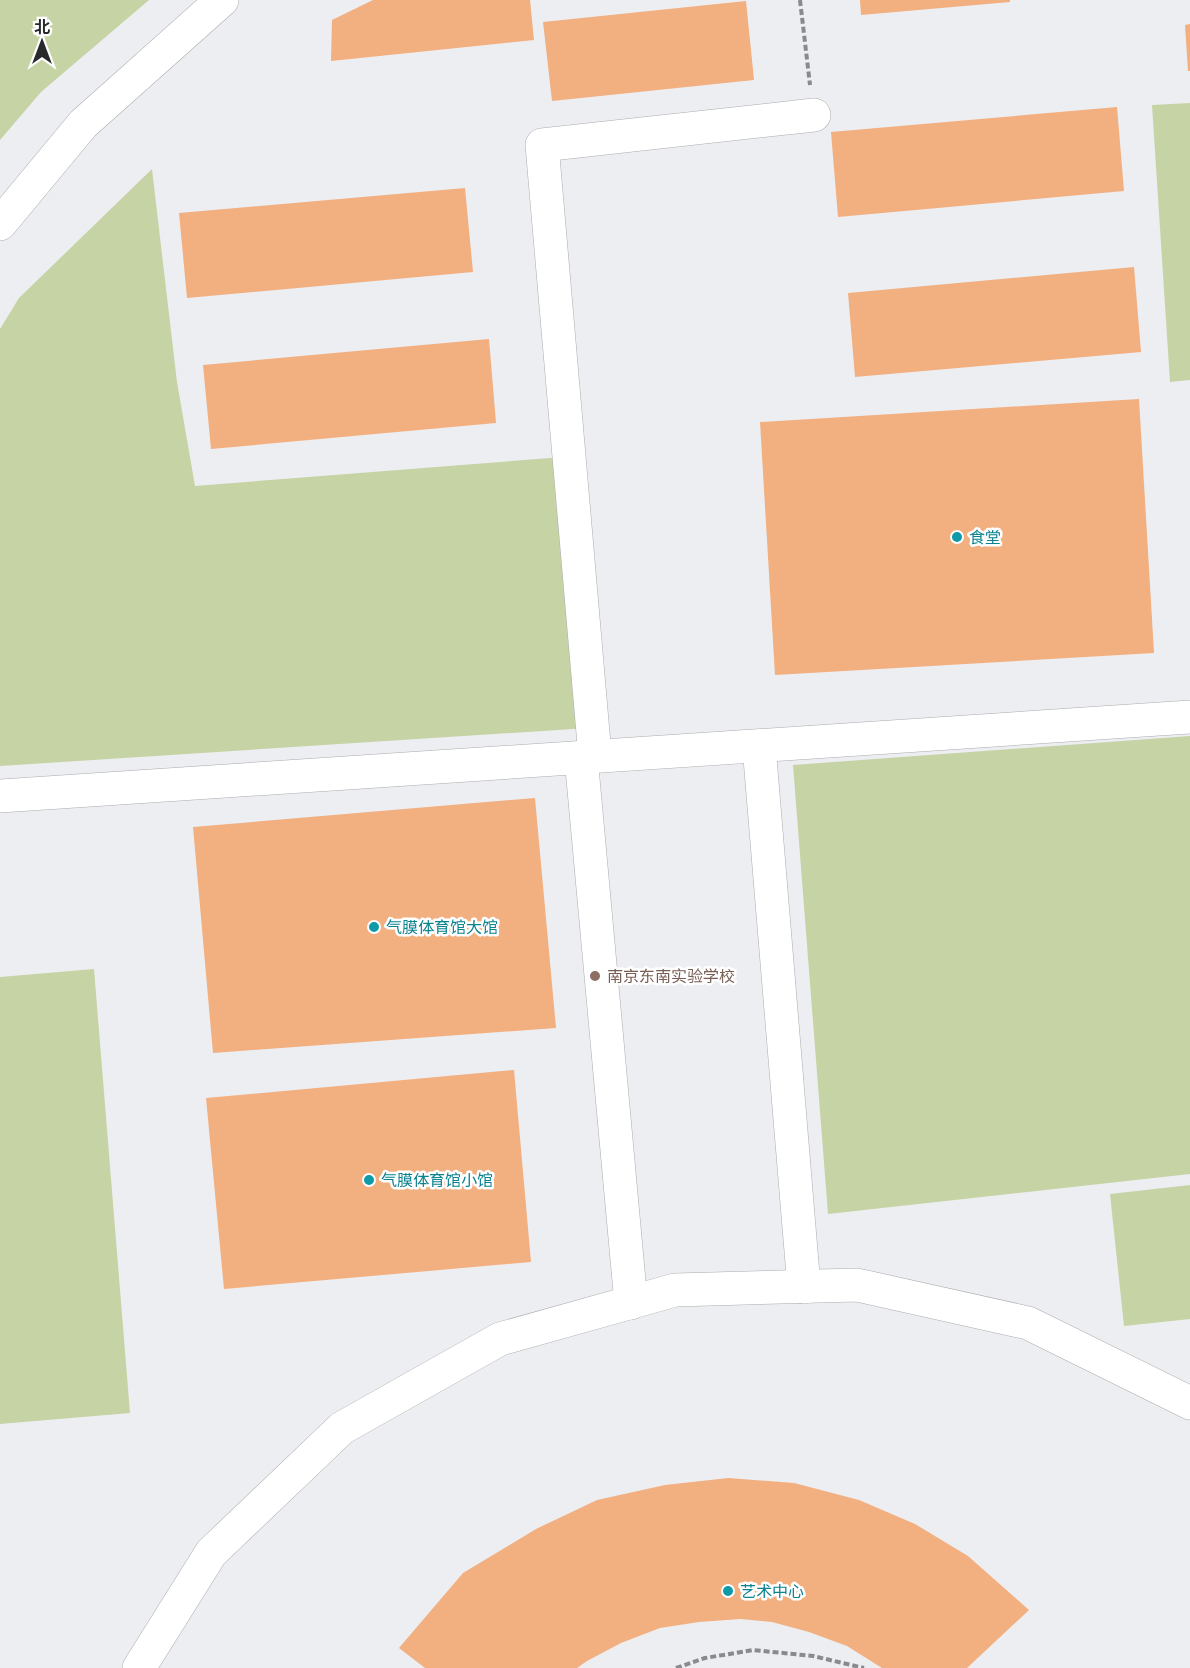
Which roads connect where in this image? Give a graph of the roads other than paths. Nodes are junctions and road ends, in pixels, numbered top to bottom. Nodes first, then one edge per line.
1 (222, 0) edge
2 (814, 115) road end
3 (0, 224) edge
4 (1190, 717) edge
5 (759, 746) junction
6 (588, 757) junction
7 (0, 796) edge
8 (804, 1287) junction
9 (631, 1303) junction
10 (1190, 1403) edge
11 (138, 1668) edge

1 - 3 street
2 - 6 street
4 - 5 street
5 - 6 street
5 - 8 street
6 - 7 street
6 - 9 street
8 - 9 street
8 - 10 street
9 - 11 street

